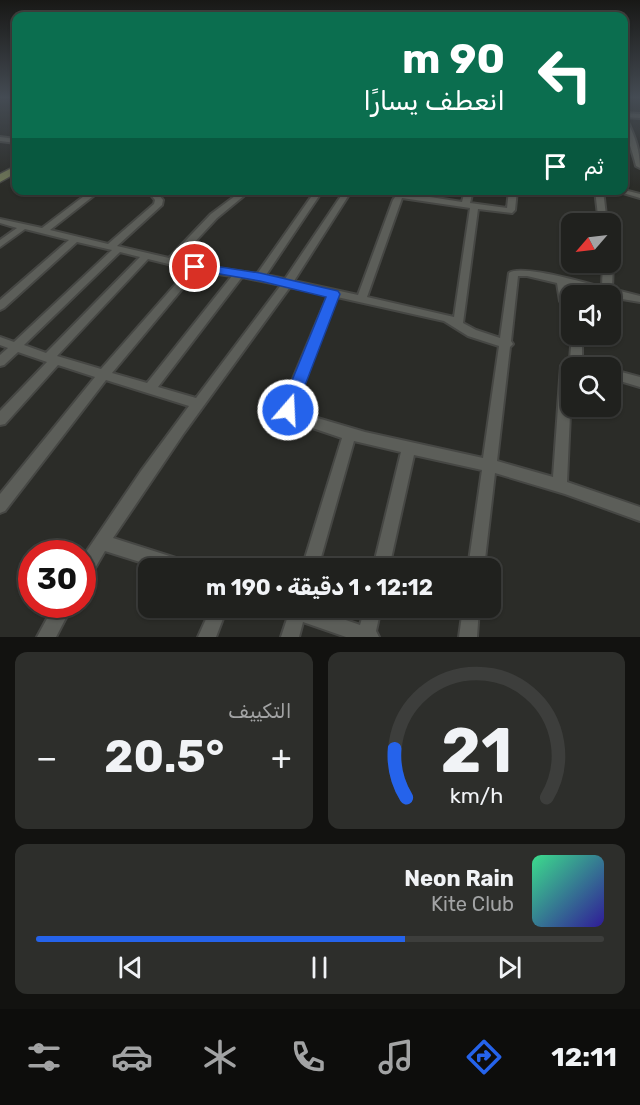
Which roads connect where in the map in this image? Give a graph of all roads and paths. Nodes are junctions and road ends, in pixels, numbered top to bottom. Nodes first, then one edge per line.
1 (628, 128) edge
2 (628, 139) edge
3 (633, 140) junction
4 (640, 166) edge
5 (91, 195) edge
6 (154, 195) edge
7 (241, 195) edge
8 (317, 195) edge
9 (347, 195) edge
10 (398, 195) edge
11 (415, 195) edge
12 (469, 195) edge
13 (512, 195) edge
14 (600, 195) edge
15 (469, 205) junction
16 (602, 213) edge
17 (0, 221) edge
18 (23, 227) junction
19 (42, 232) junction
20 (75, 239) junction
21 (0, 244) edge
22 (115, 247) junction
23 (147, 255) junction
24 (172, 261) junction
25 (195, 267) junction
26 (240, 273) junction
27 (260, 277) junction
28 (562, 282) junction
29 (286, 284) junction
30 (562, 285) edge
31 (574, 285) edge
32 (333, 294) junction
33 (621, 296) edge
34 (640, 299) edge
35 (361, 300) junction
36 (0, 306) edge
37 (458, 323) junction
38 (0, 341) edge
39 (507, 344) junction
40 (16, 347) junction
41 (52, 359) junction
42 (0, 362) edge
43 (103, 375) junction
44 (621, 376) edge
45 (640, 382) edge
46 (149, 389) junction
47 (199, 404) junction
48 (564, 417) edge
49 (0, 420) edge
50 (350, 433) junction
51 (409, 447) junction
52 (488, 465) junction
53 (560, 485) junction
54 (0, 506) edge
55 (640, 514) edge
56 (102, 542) junction
57 (96, 552) edge
58 (151, 558) edge
59 (313, 558) edge
60 (383, 558) edge
61 (477, 558) edge
62 (57, 618) edge
63 (215, 618) edge
64 (293, 618) edge
65 (319, 618) edge
66 (371, 618) edge
67 (470, 618) edge
68 (368, 636) edge
69 (46, 637) edge
70 (207, 637) edge
71 (290, 637) edge
72 (468, 637) edge

1 - 3 street
2 - 3 street
3 - 4 street
5 - 19 street
6 - 22 street
7 - 24 street
8 - 27 street
9 - 29 street
10 - 35 street
11 - 15 street
12 - 15 street
13 - 15 street
14 - 16 street
15 - 37 street
17 - 18 street
18 - 19 street
18 - 21 street
19 - 20 street
20 - 22 street
20 - 36 street
22 - 23 street
22 - 40 street
23 - 24 street
23 - 41 street
24 - 25 street
25 - 26 street
25 - 43 street
26 - 27 street
26 - 46 street
27 - 29 street
28 - 30 street
28 - 31 street
28 - 39 street
29 - 32 street
29 - 47 street
32 - 35 street
32 - 50 street
33 - 34 street
35 - 37 street
37 - 39 street
38 - 40 street
39 - 52 street
40 - 41 street
40 - 42 street
41 - 43 street
41 - 49 street
43 - 46 street
43 - 54 street
44 - 45 street
46 - 47 street
47 - 56 street
48 - 53 street
50 - 51 street
50 - 59 street
51 - 52 street
51 - 60 street
52 - 53 street
52 - 61 street
53 - 55 street
56 - 57 street
56 - 58 street
62 - 69 street
63 - 70 street
64 - 71 street
65 - 68 street
66 - 68 street
67 - 72 street

